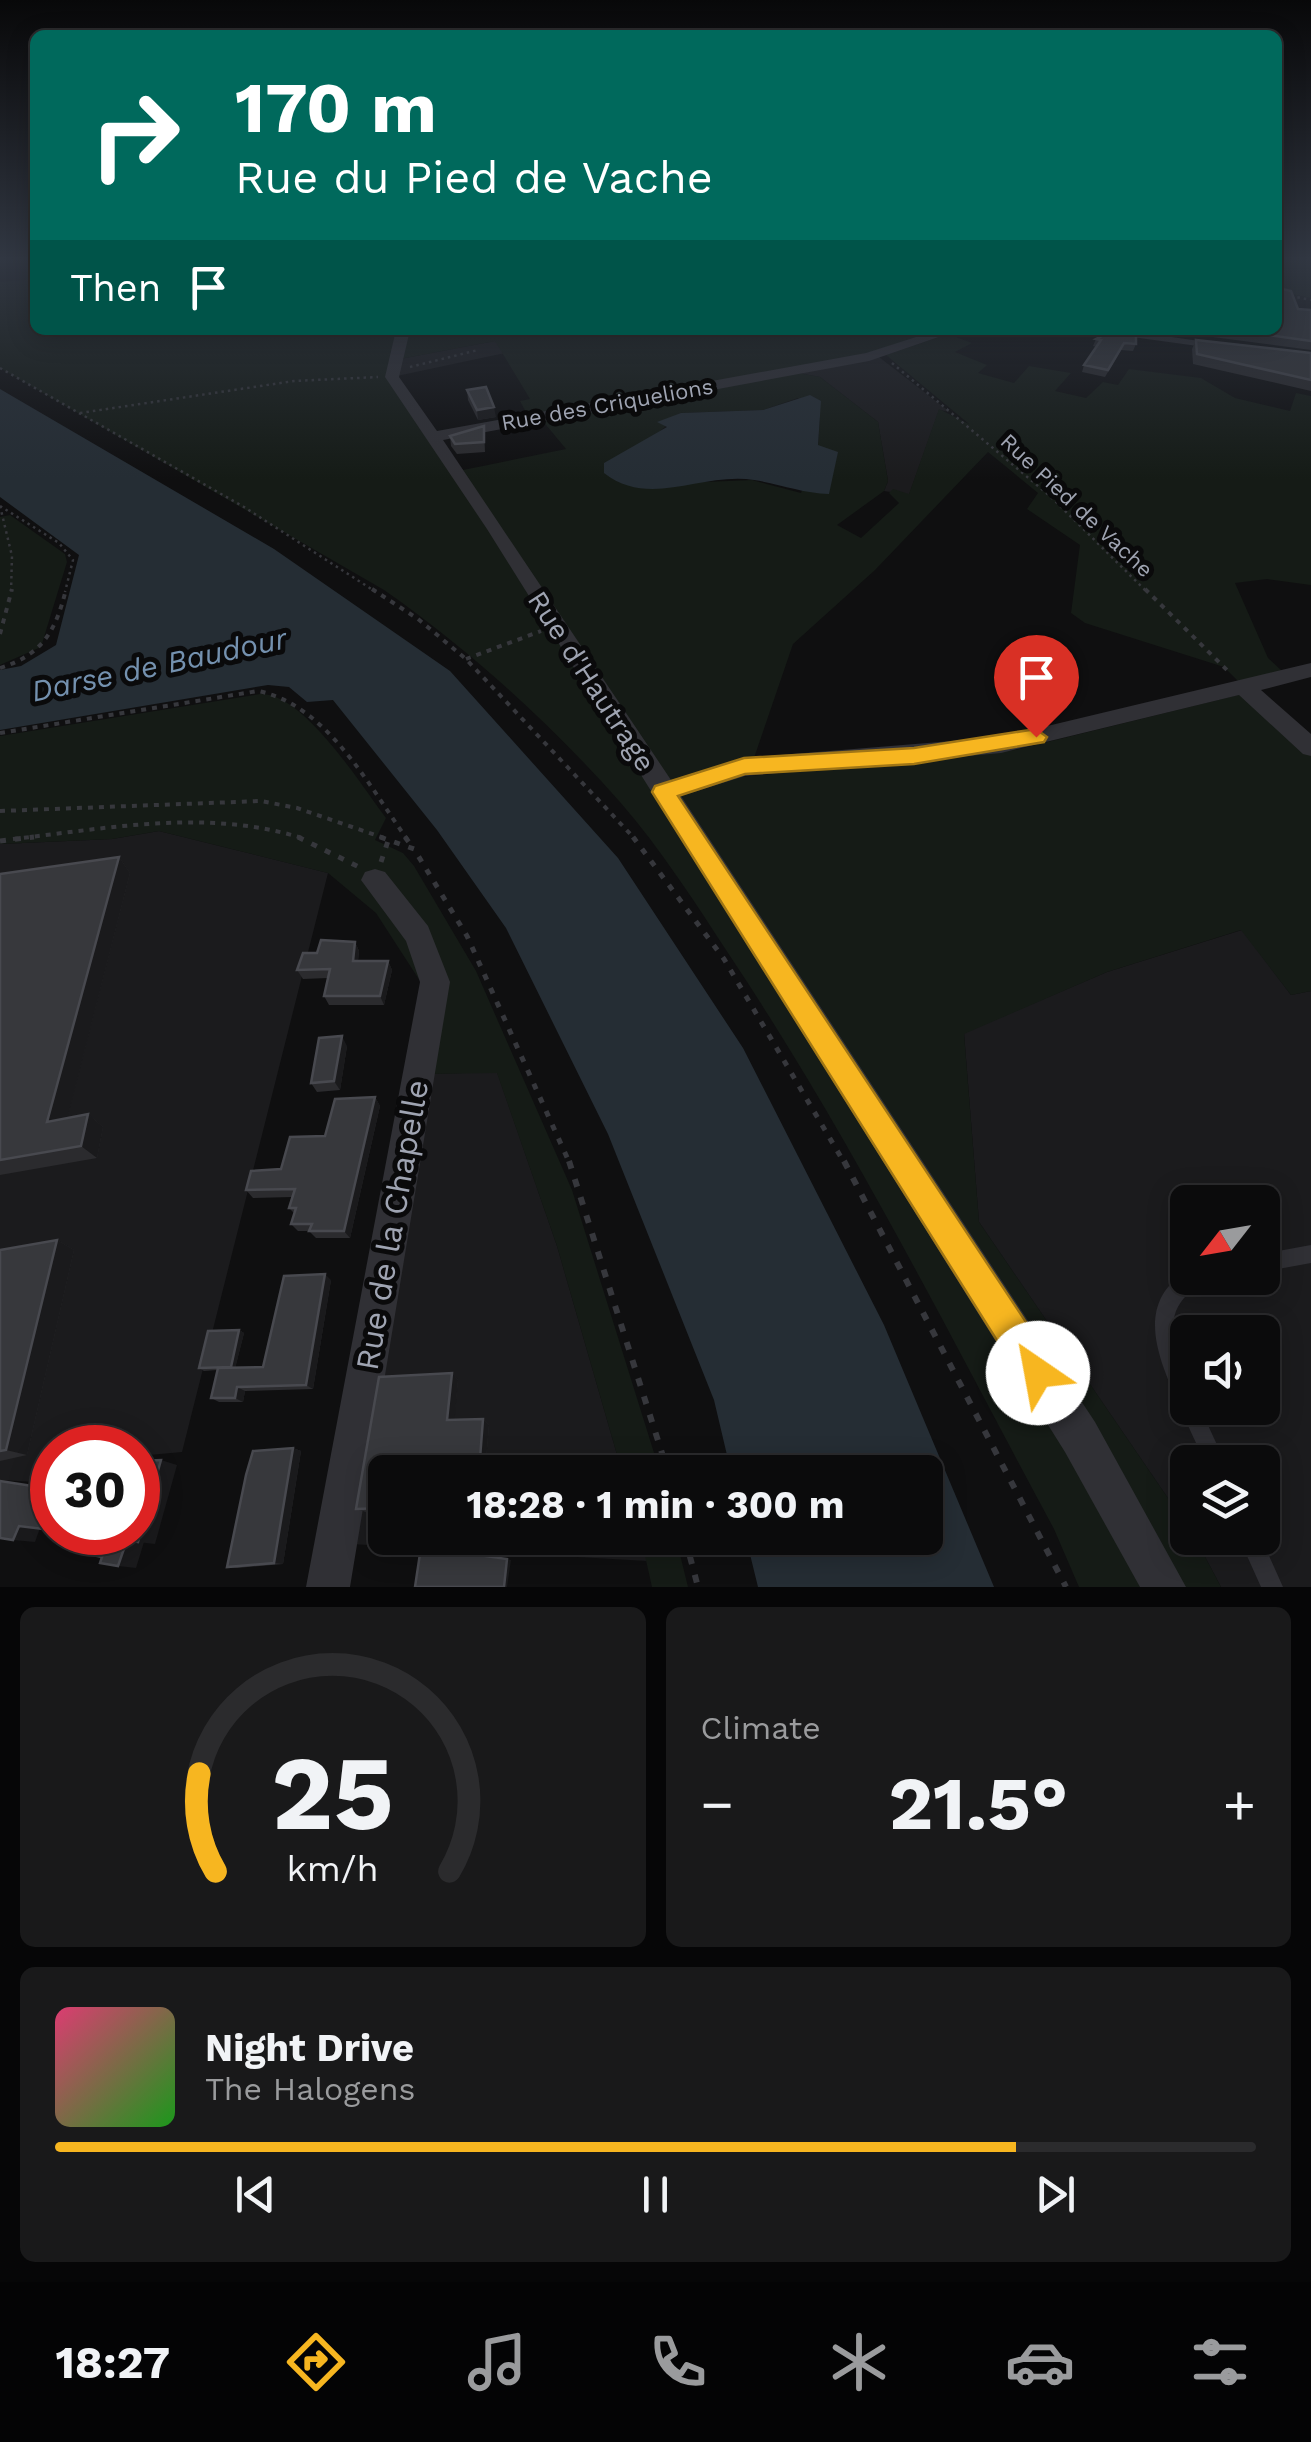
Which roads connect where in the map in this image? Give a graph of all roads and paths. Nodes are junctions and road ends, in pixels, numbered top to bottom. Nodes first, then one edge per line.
1 (402, 335) edge
2 (937, 335) edge
3 (1132, 335) edge
4 (1246, 348) edge
5 (478, 350) dead end
6 (881, 354) junction
7 (0, 368) edge
8 (393, 373) junction
9 (78, 413) junction
10 (436, 436) junction
11 (0, 506) edge
12 (542, 630) dead end
13 (0, 634) edge
14 (466, 660) junction
15 (0, 668) edge
16 (1311, 670) edge
17 (1245, 688) junction
18 (0, 733) edge
19 (1311, 748) edge
20 (664, 792) junction
21 (0, 841) edge
22 (414, 849) dead end
23 (376, 880) joint
24 (1311, 1254) edge
25 (1280, 1260) edge
26 (1172, 1295) edge
27 (1170, 1357) edge
28 (690, 1555) edge
29 (1258, 1555) edge
30 (328, 1587) edge
31 (698, 1587) edge
32 (1066, 1587) edge
33 (1164, 1587) edge
34 (1272, 1587) edge

1 - 8 street
2 - 6 street, Rue des Criquelions
3 - 4 street
5 - 8 path
6 - 10 street, Rue des Criquelions
6 - 17 path, Rue Pied de Vache
7 - 9 path
8 - 9 path
8 - 10 street, Rue d'Hautrage
9 - 14 path
10 - 20 street, Rue d'Hautrage
11 - 13 path
11 - 15 path
12 - 14 path
14 - 32 path
16 - 17 street
17 - 19 street
17 - 20 street
18 - 22 path
20 - 33 street, Rue d'Hautrage
21 - 23 path
23 - 30 street, Rue de la Chapelle
24 - 25 lane
26 - 27 lane
28 - 31 path
29 - 34 lane

